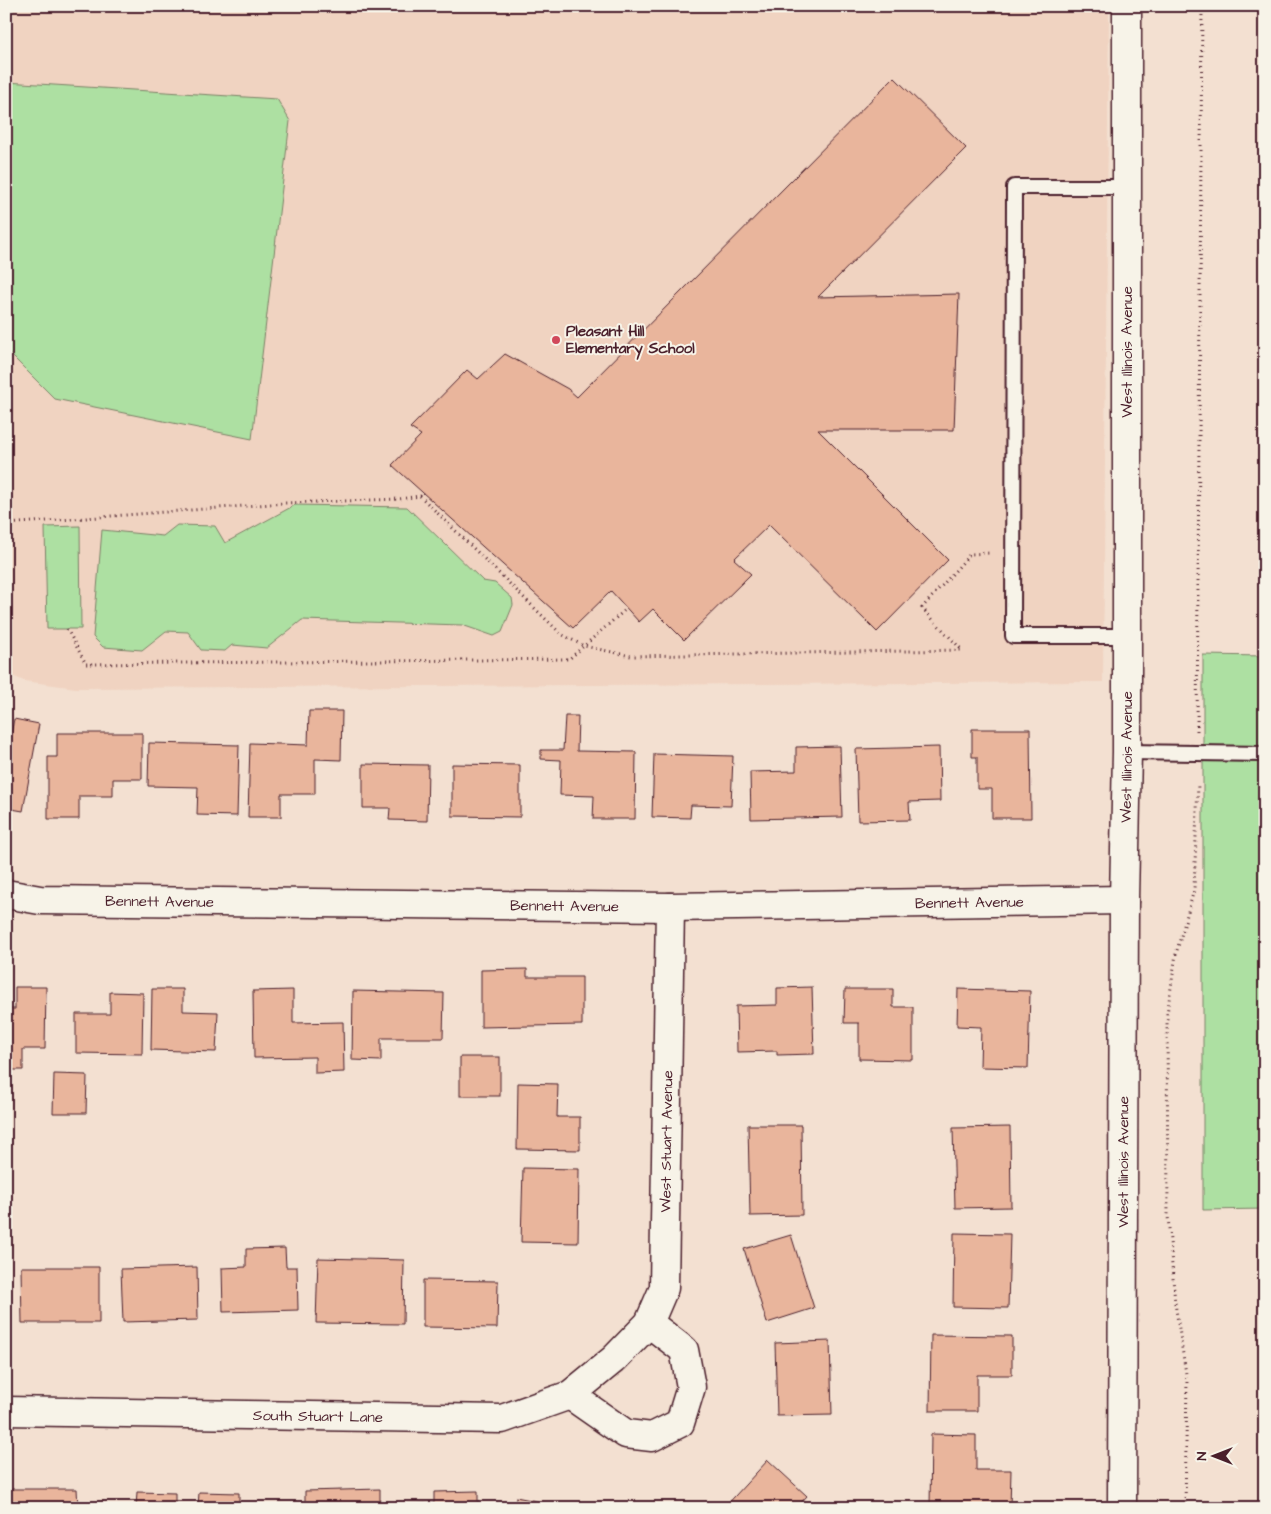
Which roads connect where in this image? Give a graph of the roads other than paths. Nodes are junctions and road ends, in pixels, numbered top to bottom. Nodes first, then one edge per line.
1 (1127, 6) edge
2 (1127, 188) junction
3 (1127, 636) junction
4 (1127, 752) junction
5 (1265, 754) edge
6 (6, 894) edge
7 (1124, 900) junction
8 (670, 907) junction
9 (649, 1323) junction
10 (614, 1358) joint
11 (570, 1395) junction
12 (6, 1411) edge
13 (1122, 1508) edge

1 - 2 street, West Illinois Avenue
2 - 3 street, West Illinois Avenue
2 - 3 lane
3 - 4 street, West Illinois Avenue
4 - 5 lane
4 - 7 street, West Illinois Avenue
6 - 8 street, Bennett Avenue
7 - 8 street, Bennett Avenue
7 - 13 street, West Illinois Avenue
8 - 9 street, West Stuart Avenue
9 - 10 street, West Stuart Avenue
9 - 11 street
10 - 11 street, South Stuart Lane
11 - 12 street, South Stuart Lane

